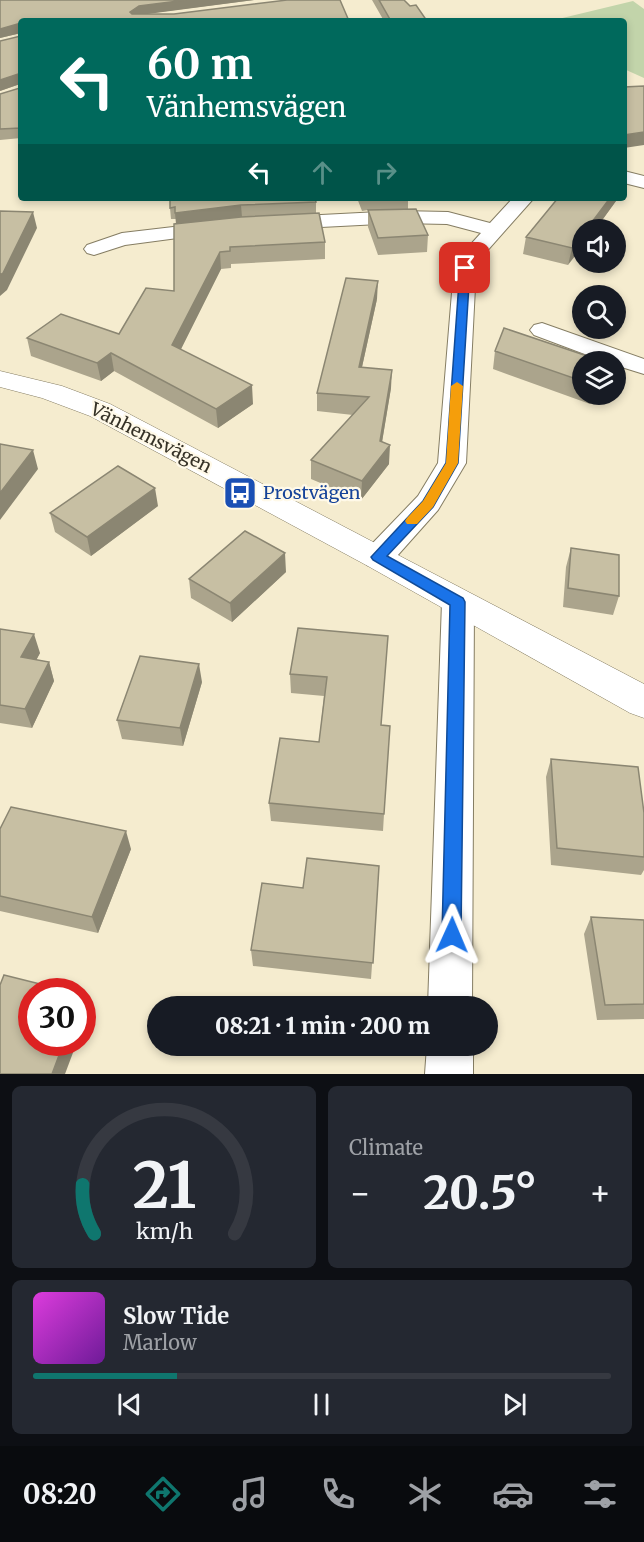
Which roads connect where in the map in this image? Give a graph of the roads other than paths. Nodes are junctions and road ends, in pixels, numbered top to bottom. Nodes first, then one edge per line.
1 (627, 178) edge
2 (644, 182) edge
3 (521, 201) edge
4 (264, 224) edge
5 (231, 226) edge
6 (493, 230) junction
7 (94, 249) dead end
8 (542, 330) dead end
9 (644, 367) edge
10 (0, 379) edge
11 (378, 557) junction
12 (458, 602) junction
13 (644, 702) edge
14 (450, 996) edge
15 (450, 1056) edge
16 (449, 1074) edge

1 - 2 street
3 - 6 street
4 - 6 street
5 - 7 street
6 - 11 street
8 - 9 street
10 - 11 street, Vänhemsvägen
11 - 12 street, Vänhemsvägen
12 - 13 street, Vänhemsvägen
12 - 14 street
15 - 16 street

